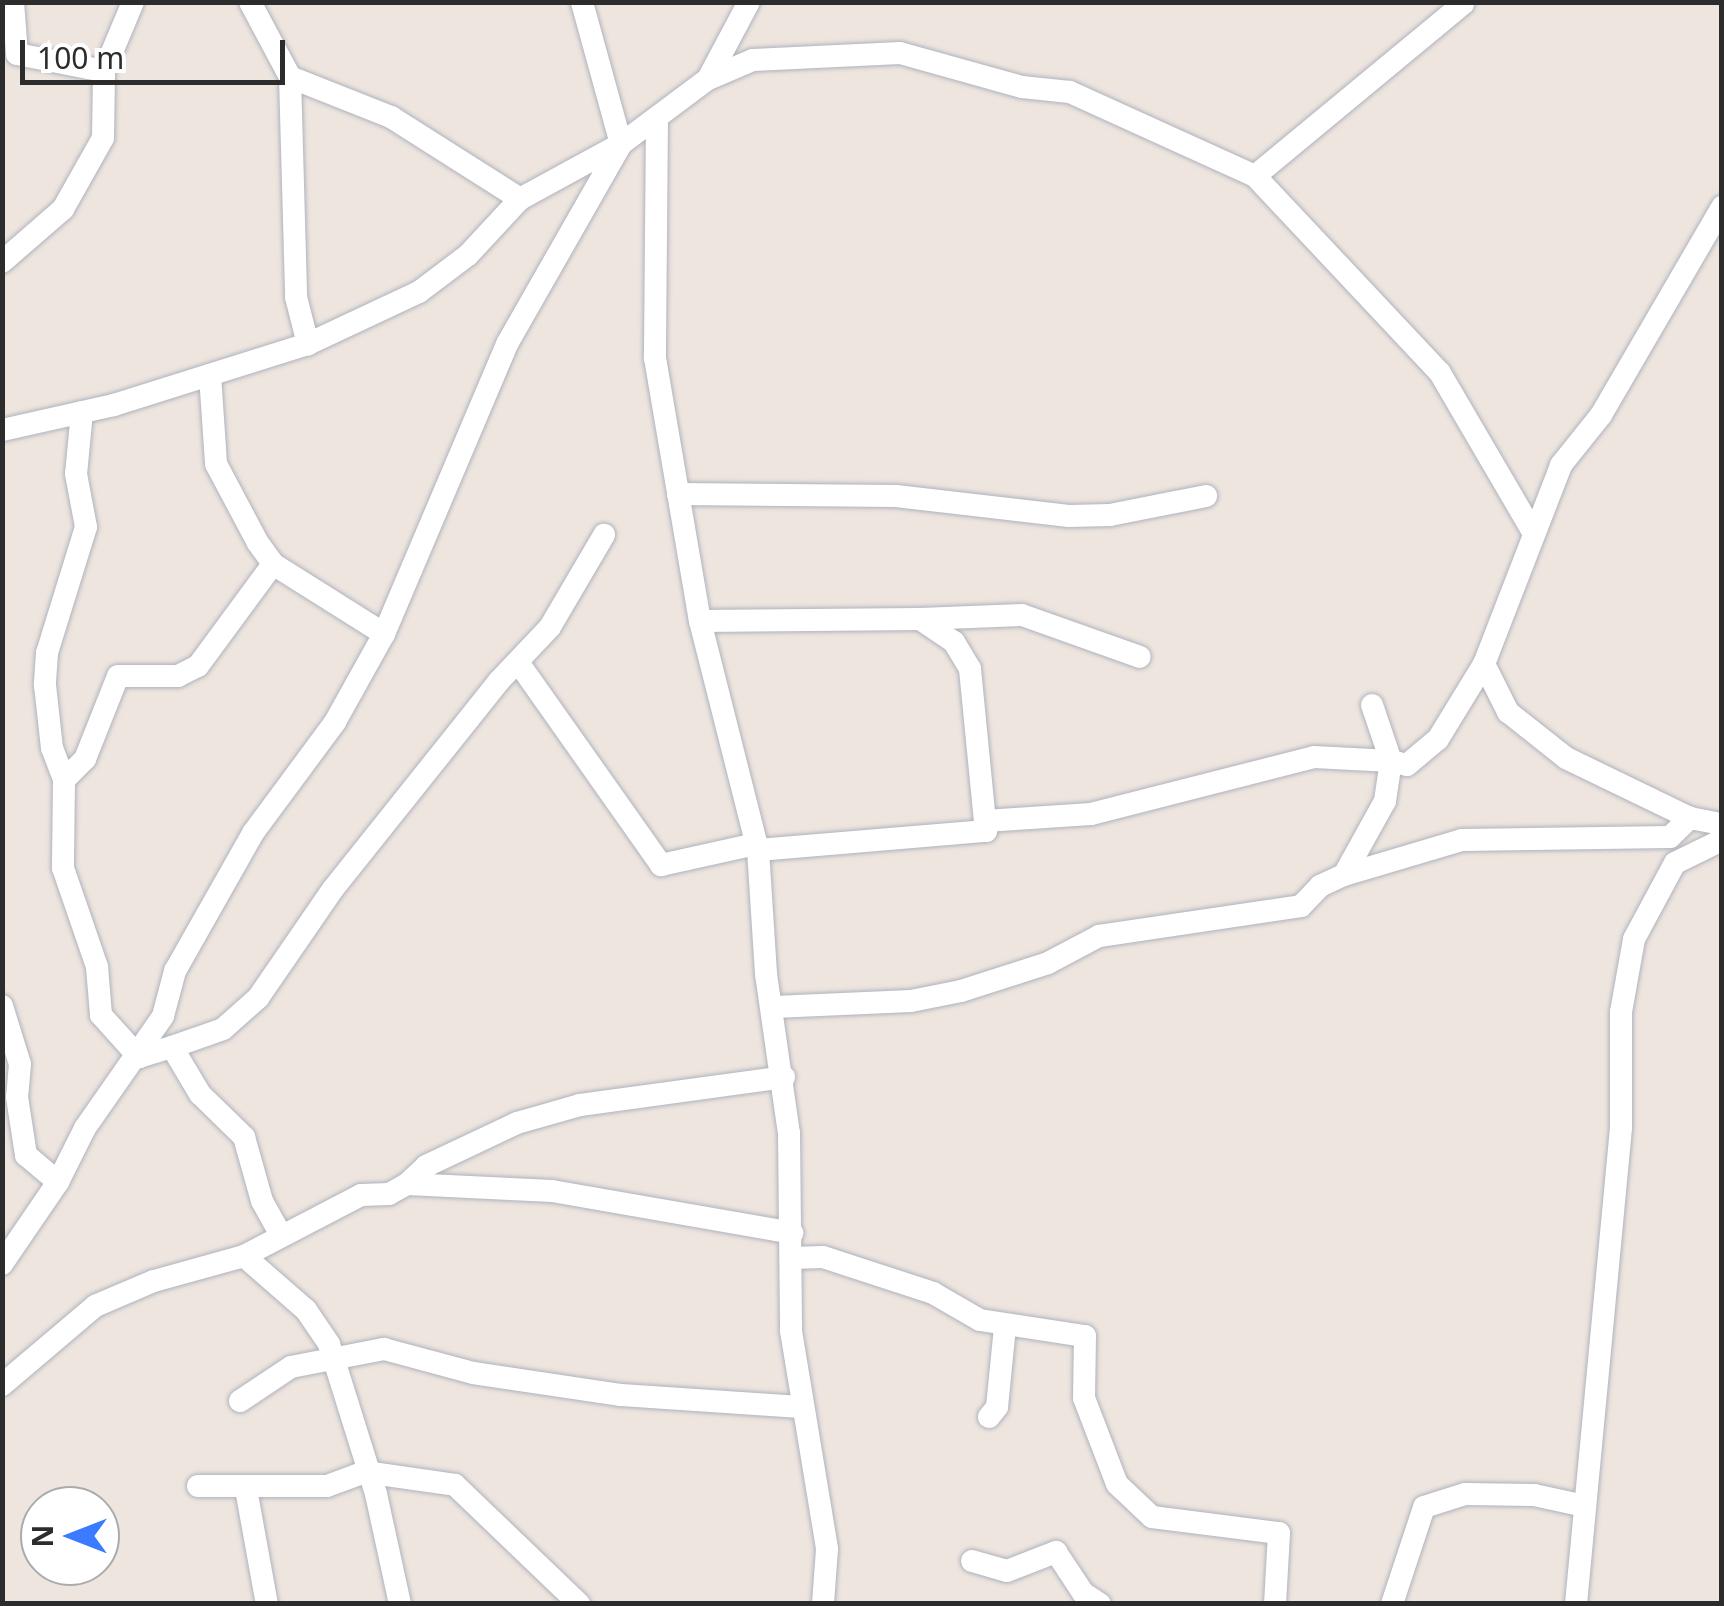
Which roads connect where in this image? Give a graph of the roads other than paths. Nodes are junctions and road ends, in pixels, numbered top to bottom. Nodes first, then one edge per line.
1 (14, 2) edge
2 (133, 2) edge
3 (250, 2) edge
4 (582, 2) edge
5 (748, 2) edge
6 (1463, 4) edge
7 (104, 71) junction
8 (290, 77) junction
9 (708, 79) junction
10 (657, 119) junction
11 (621, 144) junction
12 (1254, 176) junction
13 (520, 199) junction
14 (1722, 207) edge
15 (2, 262) edge
16 (308, 344) junction
17 (210, 375) junction
18 (82, 412) junction
19 (2, 430) edge
20 (678, 494) junction
21 (1206, 496) dead end
22 (1531, 530) junction
23 (604, 535) dead end
24 (273, 564) junction
25 (920, 619) junction
26 (700, 620) junction
27 (384, 634) junction
28 (1140, 657) dead end
29 (1484, 664) junction
30 (520, 665) junction
31 (1372, 705) dead end
32 (1391, 761) junction
33 (64, 780) junction
34 (1690, 818) junction
35 (985, 822) junction
36 (1722, 824) edge
37 (1722, 840) edge
38 (756, 847) junction
39 (1344, 876) junction
40 (2, 1006) edge
41 (774, 1006) junction
42 (172, 1047) junction
43 (139, 1057) junction
44 (784, 1077) junction
45 (58, 1182) junction
46 (406, 1184) junction
47 (280, 1233) junction
48 (792, 1233) junction
49 (244, 1256) junction
50 (791, 1258) junction
51 (2, 1264) edge
52 (1005, 1327) junction
53 (332, 1358) junction
54 (2, 1385) edge
55 (240, 1401) dead end
56 (801, 1406) junction
57 (988, 1417) dead end
58 (366, 1472) junction
59 (198, 1486) dead end
60 (246, 1489) junction
61 (1585, 1506) junction
62 (972, 1561) dead end
63 (268, 1604) edge
64 (400, 1604) edge
65 (579, 1604) edge
66 (823, 1604) edge
67 (1100, 1604) edge
68 (1275, 1604) edge
69 (1392, 1604) edge
70 (1576, 1604) edge

1 - 7 street
2 - 7 street
3 - 8 street
4 - 11 street
5 - 9 street
6 - 12 street
7 - 15 street
8 - 13 street
8 - 16 street
9 - 10 street
9 - 12 street
10 - 11 street
10 - 20 street
11 - 13 street
11 - 27 street
12 - 22 street
13 - 16 street
14 - 22 street
16 - 17 street
17 - 18 street
17 - 24 street
18 - 19 street
18 - 33 street
20 - 21 street
20 - 26 street
22 - 29 street
23 - 30 street
24 - 27 street
24 - 33 street
25 - 26 street
25 - 28 street
25 - 35 street
26 - 38 street
27 - 43 street
29 - 32 street
29 - 34 street
30 - 38 street
30 - 42 street
31 - 32 street
32 - 35 street
32 - 39 street
33 - 43 street
34 - 36 street
34 - 39 street
35 - 38 street
37 - 61 street
38 - 41 street
39 - 41 street
40 - 45 street
41 - 44 street
42 - 43 street
42 - 47 street
43 - 45 street
44 - 46 street
44 - 48 street
45 - 51 street
46 - 47 street
46 - 48 street
47 - 49 street
48 - 50 street
49 - 53 street
49 - 54 street
50 - 52 street
50 - 56 street
52 - 57 street
52 - 68 street
53 - 55 street
53 - 56 street
53 - 58 street
56 - 66 street
58 - 60 street
58 - 64 street
58 - 65 street
59 - 60 street
60 - 63 street
61 - 69 street
61 - 70 street
62 - 67 street

